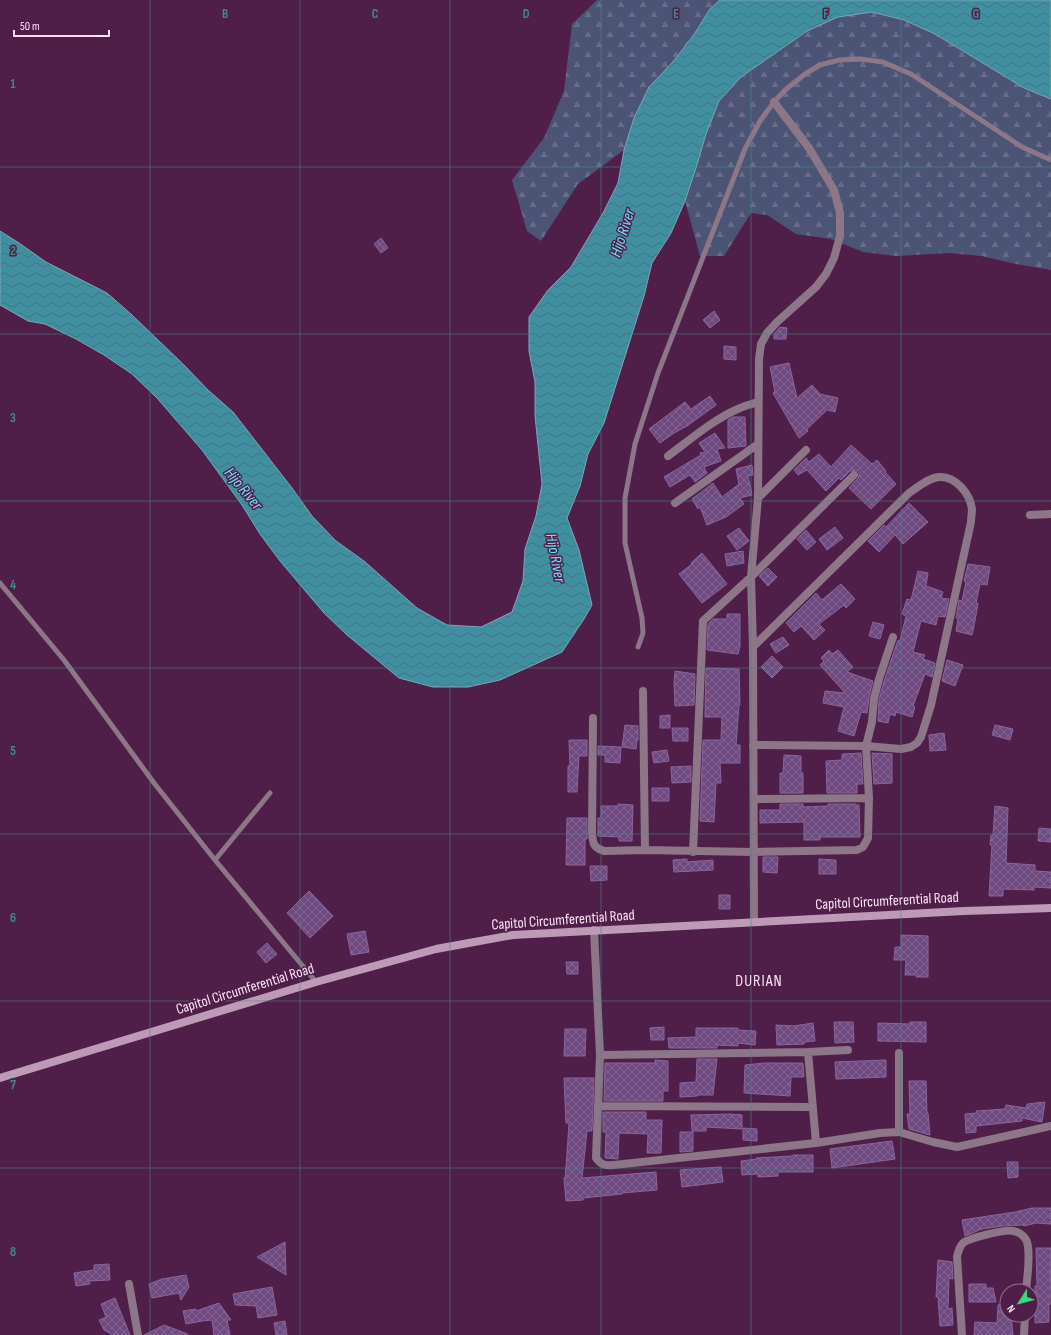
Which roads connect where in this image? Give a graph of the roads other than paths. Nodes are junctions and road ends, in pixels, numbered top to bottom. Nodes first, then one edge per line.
1 (774, 102) junction
2 (1051, 160) edge
3 (758, 402) junction
4 (758, 444) junction
5 (806, 450) dead end
6 (668, 456) dead end
7 (854, 475) dead end
8 (758, 498) junction
9 (674, 503) dead end
10 (1051, 514) edge
11 (1030, 515) dead end
12 (751, 576) junction
13 (0, 583) edge
14 (893, 637) dead end
15 (638, 647) dead end
16 (753, 647) junction
17 (643, 691) dead end
18 (593, 718) dead end
19 (753, 745) junction
20 (866, 746) junction
21 (270, 794) dead end
22 (869, 798) junction
23 (754, 799) junction
24 (645, 850) junction
25 (693, 852) junction
26 (753, 852) junction
27 (216, 860) junction
28 (1051, 908) edge
29 (754, 921) junction
30 (594, 930) junction
31 (316, 982) junction
32 (848, 1050) dead end
33 (808, 1052) junction
34 (899, 1053) dead end
35 (600, 1055) junction
36 (0, 1078) edge
37 (598, 1106) junction
38 (812, 1107) junction
39 (1051, 1126) edge
40 (899, 1132) junction
41 (816, 1143) junction
42 (1026, 1283) edge
43 (130, 1284) dead end
44 (1025, 1323) edge
45 (138, 1335) edge
46 (962, 1335) edge
47 (1024, 1335) edge

1 - 2 lane
1 - 3 street
1 - 15 lane
3 - 4 street
3 - 6 street
4 - 8 street
4 - 9 street
5 - 8 street
7 - 12 street
8 - 12 street
10 - 11 street
12 - 16 street
12 - 25 street
13 - 27 lane
14 - 20 street
16 - 19 street
16 - 20 street
17 - 24 street
18 - 24 street
19 - 20 street
19 - 23 street
20 - 22 street
21 - 27 lane
22 - 23 street
22 - 26 street
23 - 26 street
24 - 25 street
25 - 26 street
26 - 29 street
27 - 31 lane
28 - 29 main road, Capitol Circumferential Road
29 - 30 main road, Capitol Circumferential Road
30 - 31 main road, Capitol Circumferential Road
30 - 35 street
31 - 36 main road, Capitol Circumferential Road
32 - 33 street
33 - 35 street
33 - 38 street
34 - 40 street
35 - 37 street
37 - 38 street
37 - 41 street
38 - 41 street
39 - 40 street
40 - 41 street
42 - 46 street
43 - 45 street
44 - 47 street

